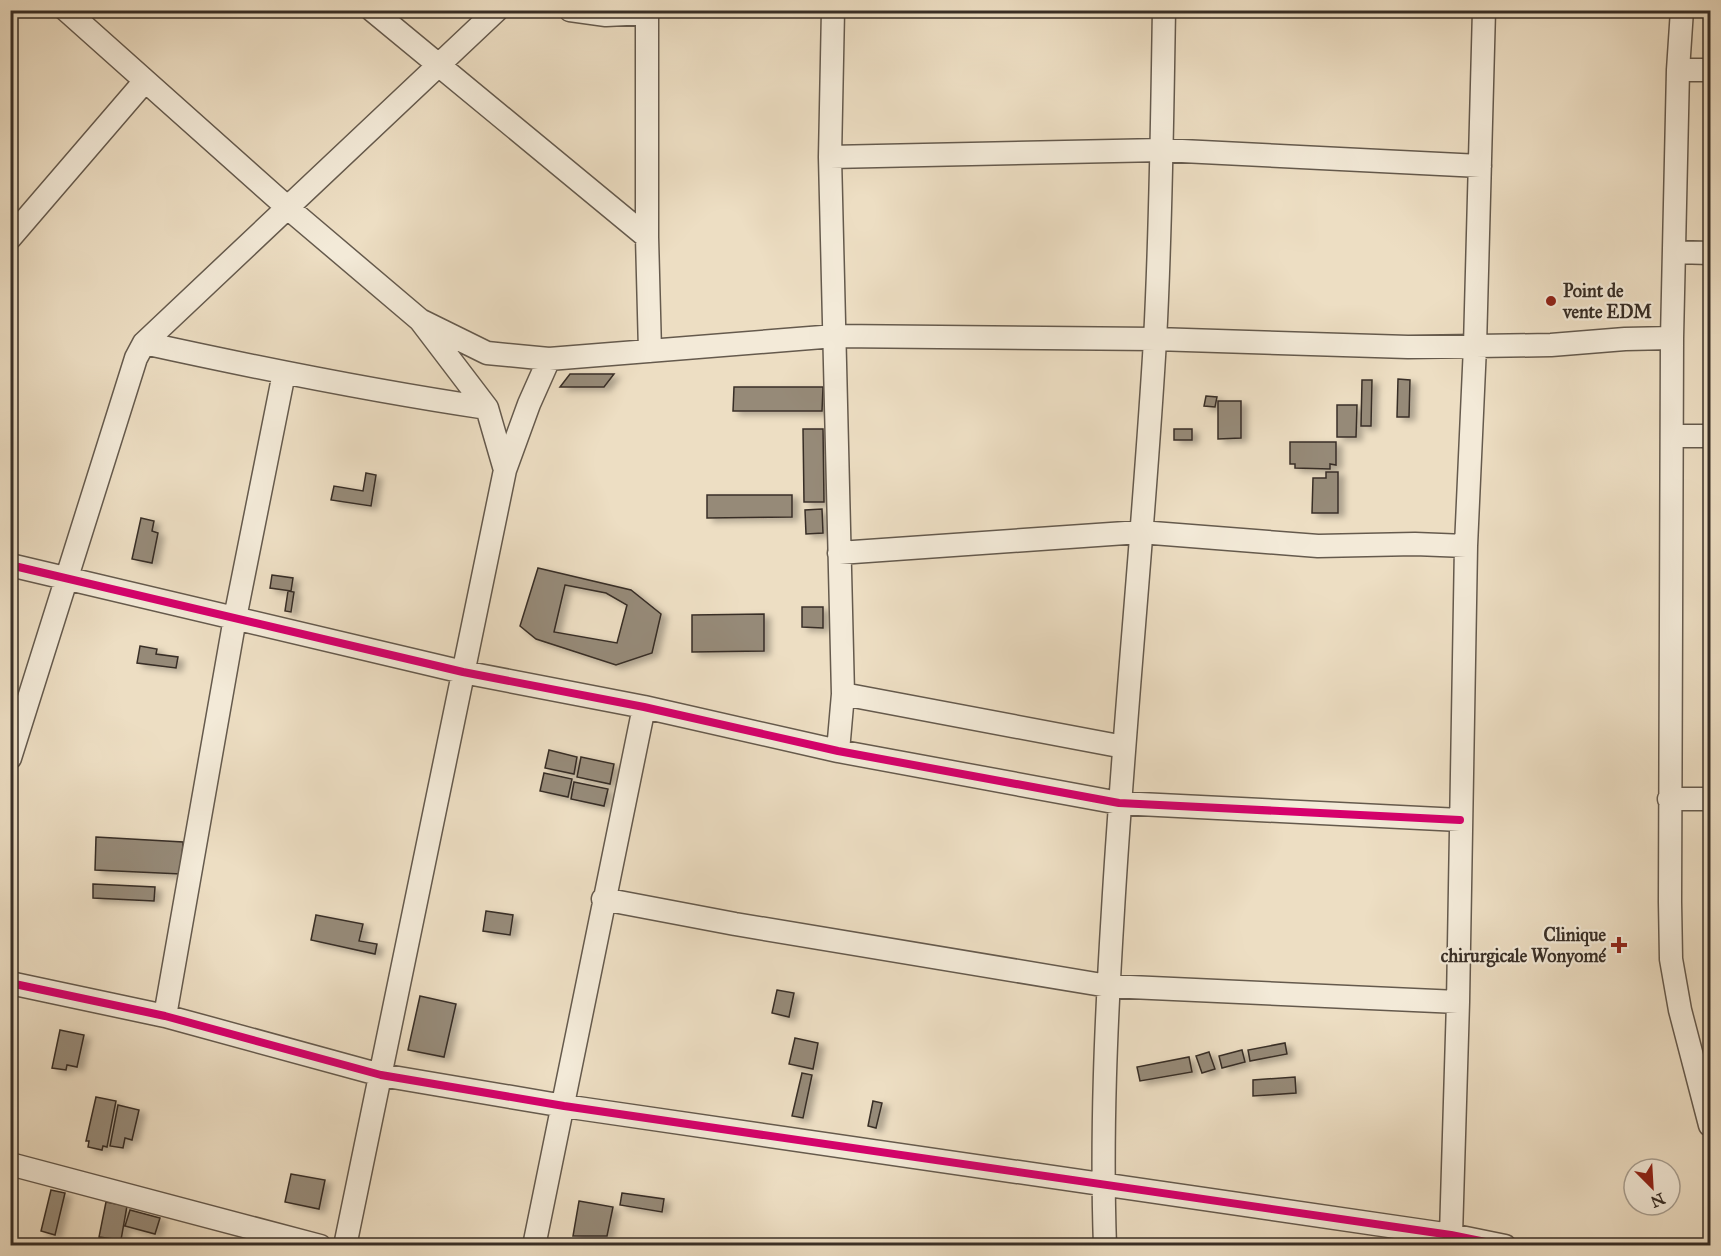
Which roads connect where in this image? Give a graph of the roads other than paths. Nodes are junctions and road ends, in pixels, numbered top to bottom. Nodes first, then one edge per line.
1 (66, 10) edge
2 (372, 10) edge
3 (497, 10) edge
4 (570, 10) edge
5 (833, 10) edge
6 (1164, 10) edge
7 (1484, 10) edge
8 (1682, 10) edge
9 (647, 12) edge
10 (438, 67) junction
11 (1678, 70) junction
12 (1710, 70) edge
13 (145, 81) junction
14 (1162, 150) junction
15 (830, 157) junction
16 (1480, 166) junction
17 (288, 208) junction
18 (647, 237) junction
19 (10, 238) edge
20 (1674, 252) junction
21 (1710, 253) edge
22 (420, 321) junction
23 (835, 336) junction
24 (1672, 338) junction
25 (1155, 339) junction
26 (144, 343) junction
27 (1475, 346) junction
28 (650, 351) junction
29 (549, 359) junction
30 (284, 373) junction
31 (487, 408) junction
32 (1672, 436) junction
33 (1710, 436) edge
34 (505, 470) junction
35 (1140, 532) junction
36 (1466, 546) junction
37 (839, 553) junction
38 (10, 565) edge
39 (68, 578) junction
40 (235, 618) junction
41 (463, 672) junction
42 (843, 694) junction
43 (644, 707) junction
44 (1124, 747) junction
45 (838, 751) junction
46 (10, 758) edge
47 (1669, 799) junction
48 (1710, 799) edge
49 (1119, 804) junction
50 (1460, 820) junction
51 (603, 899) junction
52 (10, 983) edge
53 (1108, 986) junction
54 (1458, 1002) junction
55 (165, 1016) junction
56 (381, 1075) junction
57 (564, 1106) junction
58 (1710, 1125) edge
59 (10, 1164) edge
60 (1103, 1185) junction
61 (1450, 1235) junction
62 (320, 1245) edge
63 (345, 1245) edge
64 (534, 1245) edge
65 (1105, 1245) edge
66 (1505, 1245) edge

1 - 13 street
2 - 10 street
3 - 10 street
4 - 9 street
5 - 15 street
6 - 14 street
7 - 16 street
8 - 11 street
9 - 18 street
10 - 17 street
10 - 18 street
11 - 12 street
11 - 20 street
13 - 17 street
13 - 19 street
14 - 15 street
14 - 16 street
14 - 25 street
15 - 23 street
16 - 27 street
17 - 22 street
17 - 26 street
18 - 28 street
20 - 21 street
20 - 24 street
22 - 29 street
22 - 31 street
23 - 25 street
23 - 28 street
23 - 37 street
24 - 27 street
24 - 32 street
25 - 27 street
25 - 35 street
26 - 30 street
26 - 39 street
27 - 36 street
28 - 29 street
29 - 34 street
30 - 31 street
30 - 40 street
31 - 34 street
32 - 33 street
32 - 47 street
34 - 41 street
35 - 36 street
35 - 37 street
35 - 44 street
36 - 50 street
37 - 42 street
38 - 39 street
39 - 40 street
39 - 46 street
40 - 41 street
40 - 55 street
41 - 43 street
41 - 56 street
42 - 44 street
42 - 45 street
43 - 45 street
43 - 51 street
44 - 49 street
45 - 49 street
47 - 48 street
47 - 58 street
49 - 50 street
49 - 53 street
50 - 54 street
51 - 53 street
51 - 57 street
52 - 55 street
53 - 54 street
53 - 60 street
54 - 61 street
55 - 56 street
56 - 57 street
56 - 63 street
57 - 60 street
57 - 64 street
59 - 62 street
60 - 61 street
60 - 65 street
61 - 66 street

